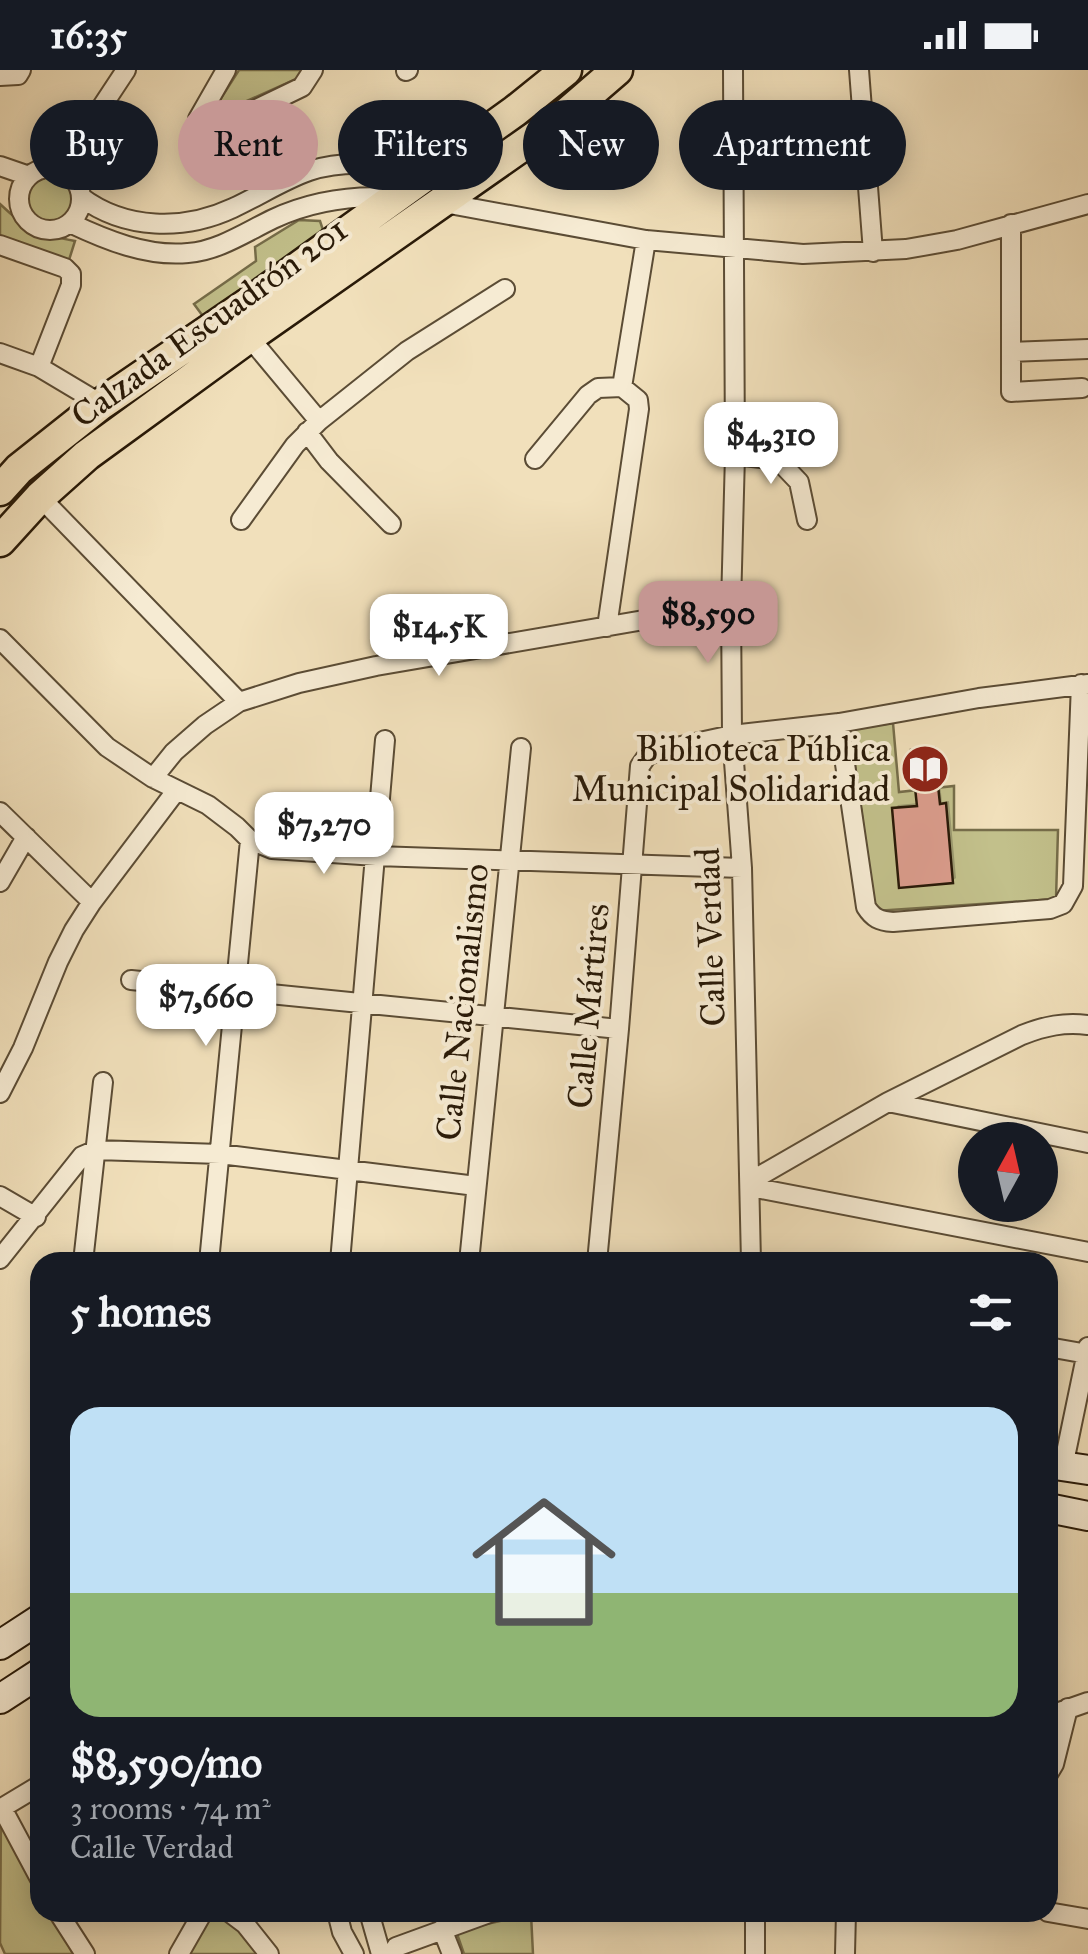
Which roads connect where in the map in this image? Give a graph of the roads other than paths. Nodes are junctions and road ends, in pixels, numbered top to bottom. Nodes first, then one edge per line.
1 (21, 70) edge
2 (126, 70) edge
3 (226, 70) edge
4 (313, 70) edge
5 (566, 70) edge
6 (617, 70) edge
7 (733, 70) edge
8 (859, 70) edge
9 (0, 76) edge
10 (106, 100) edge
11 (0, 166) edge
12 (337, 166) junction
13 (29, 176) joint
14 (78, 190) edge
15 (0, 192) edge
16 (449, 195) junction
17 (81, 197) junction
18 (19, 198) junction
19 (338, 198) junction
20 (394, 198) junction
21 (1088, 204) edge
22 (208, 218) junction
23 (70, 223) junction
24 (1011, 224) junction
25 (646, 240) junction
26 (0, 245) edge
27 (213, 248) junction
28 (733, 249) junction
29 (873, 252) junction
30 (505, 289) dead end
31 (254, 322) junction
32 (1088, 349) edge
33 (1011, 352) junction
34 (0, 353) edge
35 (39, 366) junction
36 (622, 387) junction
37 (1082, 388) dead end
38 (101, 404) junction
39 (313, 426) junction
40 (735, 455) junction
41 (535, 459) dead end
42 (6, 473) edge
43 (40, 497) junction
44 (241, 520) dead end
45 (807, 520) dead end
46 (391, 524) dead end
47 (0, 540) edge
48 (731, 605) junction
49 (607, 627) junction
50 (0, 639) edge
51 (1085, 684) edge
52 (239, 702) junction
53 (839, 723) junction
54 (732, 735) junction
55 (385, 740) dead end
56 (520, 748) dead end
57 (153, 778) junction
58 (176, 791) junction
59 (0, 812) edge
60 (26, 837) junction
61 (250, 840) junction
62 (376, 856) junction
63 (510, 861) junction
64 (633, 866) junction
65 (742, 868) junction
66 (0, 882) edge
67 (92, 902) junction
68 (131, 980) dead end
69 (236, 991) junction
70 (364, 1003) junction
71 (494, 1017) junction
72 (1088, 1025) edge
73 (619, 1029) junction
74 (102, 1082) dead end
75 (0, 1093) edge
76 (888, 1102) junction
77 (1088, 1144) edge
78 (96, 1150) junction
79 (220, 1154) junction
80 (350, 1169) junction
81 (751, 1184) junction
82 (476, 1186) junction
83 (0, 1196) edge
84 (36, 1217) junction
85 (84, 1252) edge
86 (210, 1252) edge
87 (341, 1252) edge
88 (471, 1252) edge
89 (598, 1252) edge
90 (751, 1252) edge
91 (1088, 1252) edge
92 (0, 1259) edge
93 (1058, 1347) edge
94 (1087, 1350) edge
95 (1066, 1467) edge
96 (1058, 1510) edge
97 (1088, 1516) edge
98 (30, 1626) edge
99 (0, 1645) edge
100 (30, 1680) edge
101 (0, 1699) edge
102 (1088, 1702) edge
103 (1068, 1708) junction
104 (1058, 1712) edge
105 (1058, 1748) edge
106 (30, 1790) edge
107 (1, 1809) edge
108 (30, 1861) edge
109 (1058, 1914) edge
110 (1088, 1920) edge
111 (64, 1922) edge
112 (197, 1922) edge
113 (243, 1922) edge
114 (340, 1922) edge
115 (374, 1922) edge
116 (463, 1922) edge
117 (756, 1922) edge
118 (846, 1922) edge
119 (442, 1929) junction
120 (388, 1950) edge
121 (85, 1954) edge
122 (179, 1954) edge
123 (268, 1954) edge
124 (354, 1954) edge
125 (452, 1954) edge
126 (755, 1954) edge
127 (845, 1954) edge

1 - 9 street
2 - 10 street
3 - 4 street
5 - 16 main road, Calzada Escuadrón 201
6 - 16 main road, Calzada Escuadrón 201
7 - 28 street, Calle Verdad
8 - 29 street
11 - 13 street
12 - 16 street
12 - 19 street
12 - 22 street
13 - 18 street
14 - 17 street
15 - 18 street
16 - 20 main road, Calzada Escuadrón 201
16 - 25 street
16 - 31 main road, Calzada Escuadrón 201
17 - 22 street
17 - 23 street
18 - 23 street
19 - 20 street
19 - 27 street
20 - 31 main road, Calzada Escuadrón 201
21 - 24 street
22 - 27 street
23 - 27 street
24 - 29 street
24 - 33 street
25 - 28 street
25 - 36 street
26 - 35 street
28 - 29 street
28 - 40 street, Calle Verdad
30 - 39 street
31 - 38 main road, Calzada Escuadrón 201
31 - 39 street
31 - 43 main road, Calzada Escuadrón 201
32 - 33 street
33 - 37 street
34 - 35 street
35 - 38 street
36 - 41 street
36 - 49 street
38 - 42 main road, Calzada Escuadrón 201
39 - 44 street
39 - 46 street
40 - 45 street
40 - 48 street, Calle Verdad
43 - 47 main road, Calzada Escuadrón 201
43 - 52 street
48 - 49 street
48 - 54 street, Calle Verdad
49 - 52 street
50 - 57 street
51 - 53 street
51 - 53 street
52 - 57 street
53 - 54 street
54 - 64 street, Calle Mártires
54 - 65 street, Calle Verdad
55 - 62 street
56 - 63 street, Calle Nacionalismo
57 - 58 street
58 - 61 street
58 - 67 street
59 - 60 street
60 - 66 street
60 - 67 street
61 - 62 street
61 - 69 street
62 - 63 street
62 - 70 street
63 - 64 street
63 - 71 street, Calle Nacionalismo
64 - 65 street
64 - 73 street, Calle Mártires
65 - 81 street, Calle Verdad
67 - 75 street
68 - 69 street
69 - 70 street
69 - 79 street
70 - 71 street
70 - 80 street
71 - 73 street
71 - 82 street, Calle Nacionalismo
72 - 76 street
73 - 89 street, Calle Mártires
74 - 78 street
76 - 77 street
76 - 81 street
78 - 79 street
78 - 84 street
78 - 85 street
79 - 80 street
79 - 86 street
80 - 82 street
80 - 87 street
81 - 90 street, Calle Verdad
81 - 91 street
82 - 88 street, Calle Nacionalismo
83 - 84 street
84 - 92 street
93 - 94 street
94 - 95 street
96 - 97 main road
98 - 99 main road
100 - 101 main road
102 - 103 street
103 - 104 street
103 - 105 street
106 - 107 street
107 - 108 street
109 - 110 street
111 - 121 street
112 - 122 street
113 - 123 street
114 - 124 street
115 - 120 street
116 - 119 street
117 - 126 street
118 - 127 street
119 - 120 street
119 - 125 street

